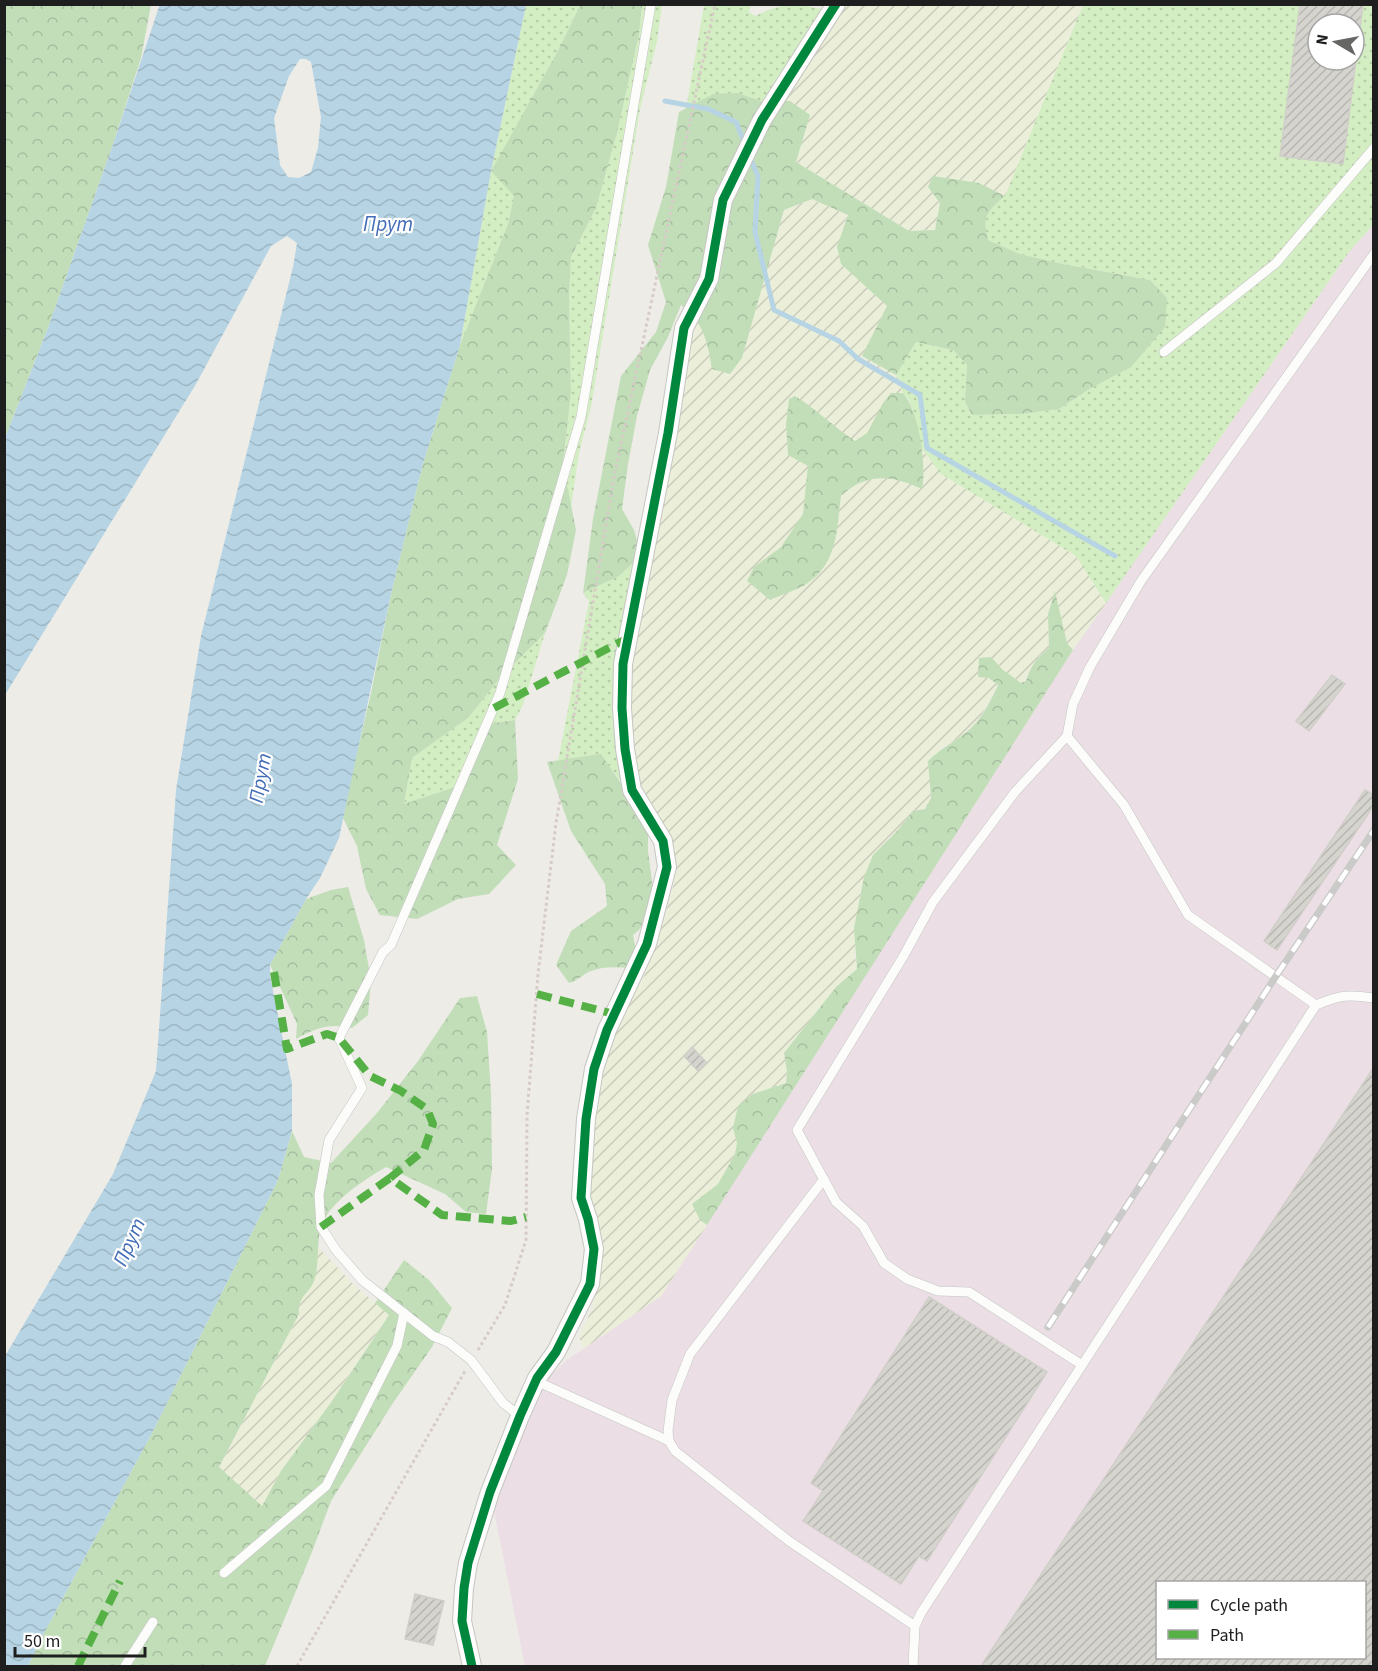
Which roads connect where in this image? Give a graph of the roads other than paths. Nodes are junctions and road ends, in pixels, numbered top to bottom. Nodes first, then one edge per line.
1 (651, 4) edge
2 (836, 4) edge
3 (1374, 148) edge
4 (1374, 254) edge
5 (1164, 352) dead end
6 (1067, 736) junction
7 (1374, 998) edge
8 (1316, 1005) junction
9 (824, 1179) junction
10 (404, 1313) junction
11 (1082, 1365) junction
12 (536, 1381) junction
13 (520, 1416) junction
14 (669, 1441) junction
15 (224, 1573) dead end
16 (153, 1622) dead end
17 (915, 1626) junction
18 (125, 1666) edge
19 (472, 1666) edge
20 (913, 1666) edge

1 - 10 lane
2 - 12 street
3 - 5 lane
4 - 6 lane
6 - 8 lane
6 - 9 lane
7 - 8 lane
8 - 11 lane
9 - 11 lane
9 - 14 lane
10 - 13 lane
10 - 15 lane
11 - 17 lane
12 - 13 street
12 - 14 lane
13 - 19 street
14 - 17 lane
16 - 18 lane
17 - 20 lane

